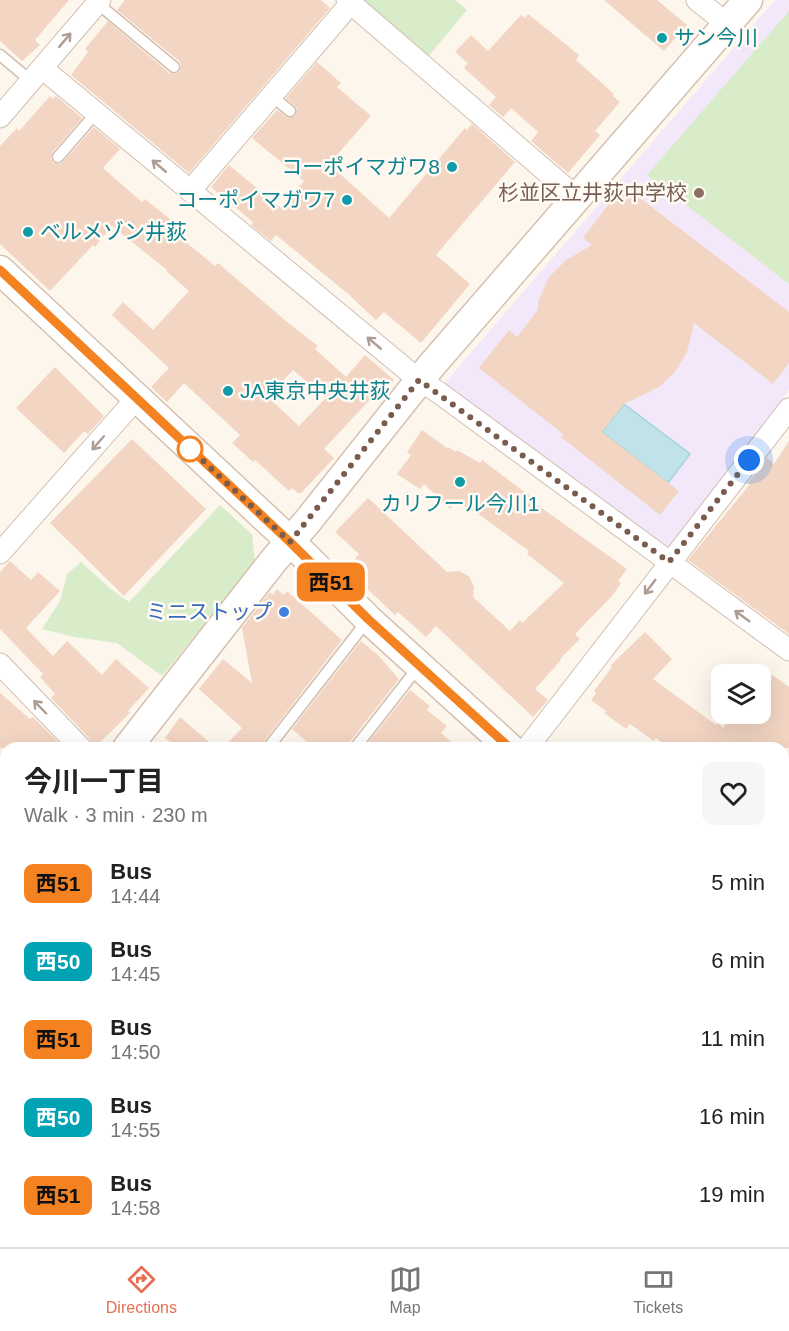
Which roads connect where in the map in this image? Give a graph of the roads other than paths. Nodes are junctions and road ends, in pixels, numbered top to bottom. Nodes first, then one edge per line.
1 (697, 0) edge
2 (748, 0) edge
3 (98, 2) edge
4 (349, 2) edge
5 (727, 24) junction
6 (0, 54) edge
7 (174, 67) dead end
8 (36, 75) junction
9 (272, 96) junction
10 (290, 111) dead end
11 (96, 113) junction
12 (0, 117) edge
13 (58, 157) dead end
14 (190, 191) junction
15 (577, 198) junction
16 (0, 270) edge
17 (419, 380) junction
18 (136, 399) junction
19 (789, 408) edge
20 (290, 542) junction
21 (0, 553) edge
22 (669, 562) junction
23 (368, 619) junction
24 (789, 650) edge
25 (0, 664) edge
26 (418, 666) junction
27 (75, 742) edge
28 (132, 742) edge
29 (273, 742) edge
30 (360, 742) edge
31 (503, 742) edge
32 (533, 742) edge

1 - 5 street
2 - 5 street
3 - 7 lane
8 -> 3 street
4 - 9 street
4 - 15 street
5 - 15 street
6 - 8 lane
8 - 11 street
8 - 12 street
9 - 10 lane
9 - 14 street
11 - 13 lane
14 -> 11 street
17 -> 14 street
15 - 17 street
16 - 18 street
17 - 20 street
17 - 22 street
18 - 20 street
18 -> 21 street
19 - 22 street
20 - 23 street
20 - 28 street
24 -> 22 street
22 -> 32 street
23 - 26 street
23 - 29 lane
27 -> 25 street
26 - 30 lane
26 - 31 street

